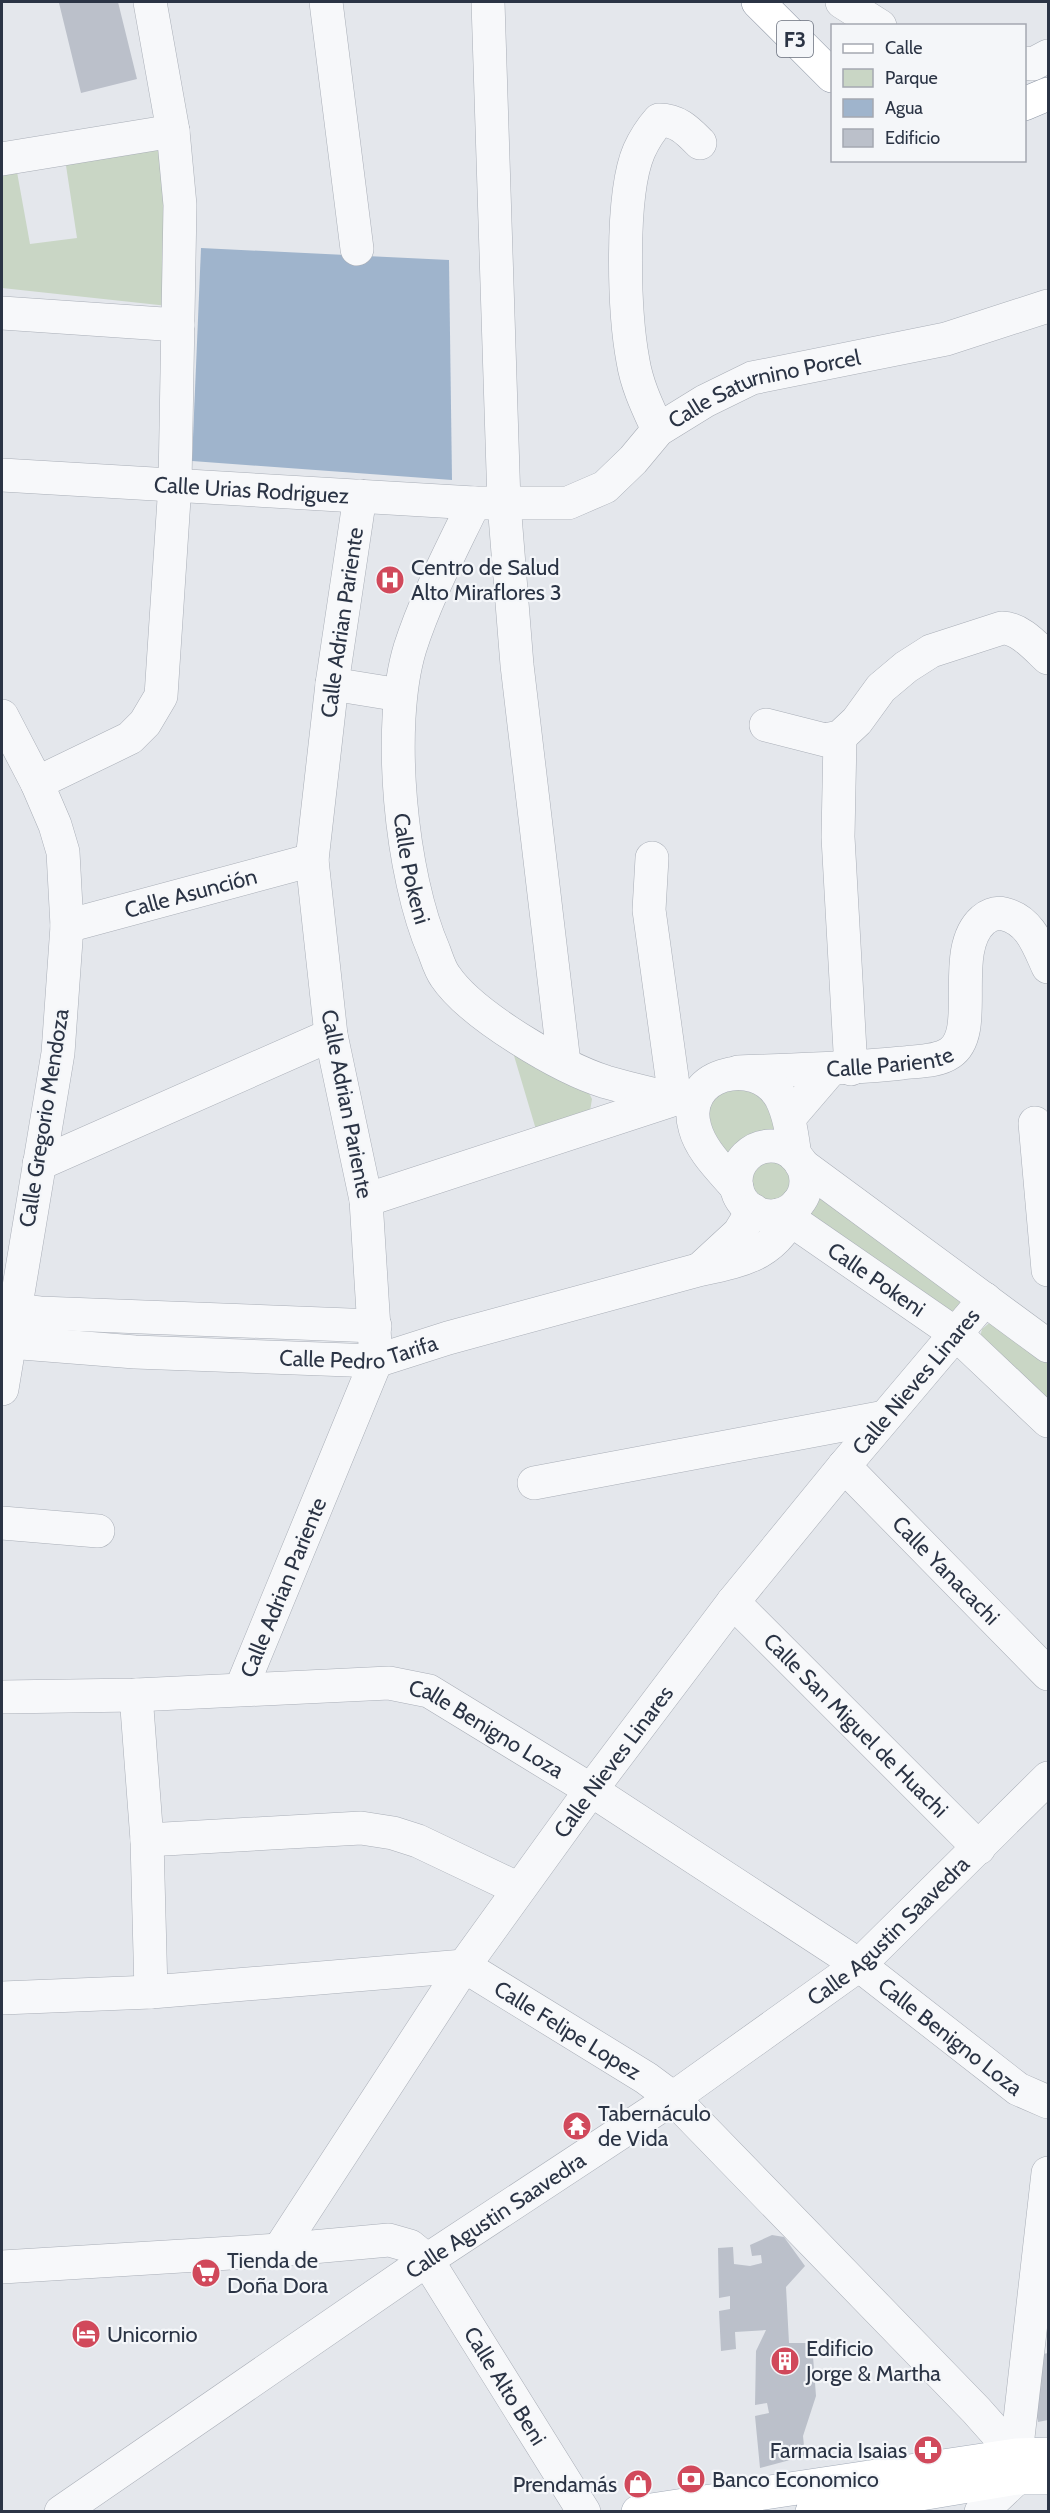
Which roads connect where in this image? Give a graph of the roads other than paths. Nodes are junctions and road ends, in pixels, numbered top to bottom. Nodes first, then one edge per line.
1 (150, 2) edge
2 (326, 2) edge
3 (488, 2) edge
4 (758, 2) edge
5 (842, 2) edge
6 (890, 2) edge
7 (877, 24) edge
8 (891, 24) edge
9 (1048, 56) edge
10 (1026, 63) edge
11 (831, 75) edge
12 (1048, 94) edge
13 (1026, 103) edge
14 (173, 131) junction
15 (700, 143) dead end
16 (2, 159) edge
17 (357, 249) dead end
18 (1048, 306) edge
19 (2, 313) edge
20 (178, 325) junction
21 (658, 430) junction
22 (2, 475) edge
23 (175, 484) junction
24 (360, 496) junction
25 (489, 503) junction
26 (1048, 658) edge
27 (332, 684) junction
28 (400, 695) junction
29 (2, 716) edge
30 (766, 724) dead end
31 (840, 737) junction
32 (36, 783) junction
33 (652, 858) dead end
34 (312, 860) junction
35 (68, 926) junction
36 (1048, 967) edge
37 (331, 1035) junction
38 (564, 1063) junction
39 (841, 1069) junction
40 (738, 1072) junction
41 (684, 1101) junction
42 (789, 1118) junction
43 (1035, 1123) dead end
44 (798, 1160) junction
45 (39, 1164) junction
46 (366, 1200) junction
47 (771, 1208) junction
48 (1048, 1270) edge
49 (985, 1299) junction
50 (8, 1321) edge
51 (375, 1326) junction
52 (956, 1334) junction
53 (1048, 1346) edge
54 (376, 1361) junction
55 (2, 1389) edge
56 (885, 1417) junction
57 (1048, 1420) edge
58 (844, 1466) junction
59 (534, 1483) dead end
60 (2, 1523) edge
61 (98, 1531) dead end
62 (733, 1602) junction
63 (1048, 1674) edge
64 (241, 1689) junction
65 (136, 1695) junction
66 (2, 1697) edge
67 (1048, 1778) edge
68 (591, 1790) junction
69 (147, 1840) junction
70 (979, 1848) junction
71 (519, 1889) junction
72 (859, 1965) junction
73 (464, 1966) junction
74 (151, 1992) junction
75 (2, 1998) edge
76 (673, 2098) junction
77 (1048, 2102) edge
78 (1048, 2173) edge
79 (279, 2250) junction
80 (428, 2260) junction
81 (2, 2267) edge
82 (1048, 2454) edge
83 (1027, 2470) edge
84 (61, 2511) edge
85 (584, 2511) edge
86 (638, 2511) edge
87 (812, 2511) edge
88 (981, 2511) edge

1 - 14 street
2 - 17 street
3 - 25 street
4 - 11 main road, F3
5 - 7 street
6 - 8 street
9 - 10 street
12 - 13 main road
14 - 16 street
14 - 20 street
15 - 21 street
18 - 21 street, Calle Saturnino Porcel
19 - 20 street
20 - 23 street
21 - 25 street, Calle Saturnino Porcel
22 - 23 street, Calle Urias Rodriguez
23 - 24 street, Calle Urias Rodriguez
23 - 32 street
24 - 25 street, Calle Urias Rodriguez
24 - 27 street, Calle Adrian Pariente
25 - 28 street, Calle Pokeni
25 - 38 street
26 - 31 street
27 - 28 street
27 - 34 street, Calle Adrian Pariente
28 - 38 street, Calle Pokeni
29 - 32 street, Calle Gregorio Mendoza
30 - 31 street
31 - 39 street
32 - 35 street, Calle Gregorio Mendoza
33 - 41 street, Calle Pokeni
34 - 35 street, Calle Asunción
34 - 37 street, Calle Adrian Pariente
35 - 45 street, Calle Gregorio Mendoza
36 - 39 street, Calle Pariente
37 - 45 street
37 - 46 street, Calle Adrian Pariente
38 - 41 street, Calle Pokeni
39 - 40 street, Calle Pariente
39 - 42 street
40 - 41 street, Calle Pariente
40 - 42 street
41 - 46 street
41 - 47 street, Calle Pokeni
42 - 44 street
43 - 48 street
44 - 47 street
44 - 47 street
44 - 49 street
45 - 50 street, Calle Gregorio Mendoza
46 - 51 street, Calle Adrian Pariente
47 - 52 street, Calle Pokeni
47 - 54 street, Calle Pedro Tarifa
49 - 52 street, Calle Nieves Linares
49 - 53 street
50 - 51 street
50 - 54 street, Calle Pedro Tarifa
50 - 55 street, Calle Gregorio Mendoza
51 - 54 street, Calle Adrian Pariente
52 - 56 street, Calle Nieves Linares
52 - 57 street, Calle Pokeni
54 - 64 street, Calle Adrian Pariente
56 - 58 street, Calle Nieves Linares
56 - 59 street
58 - 62 street, Calle Nieves Linares
58 - 63 street, Calle Yanacachi
60 - 61 street
62 - 68 street, Calle Nieves Linares
62 - 70 street, Calle San Miguel de Huachi
64 - 65 street, Calle Benigno Loza
64 - 68 street, Calle Benigno Loza
65 - 66 street, Calle Benigno Loza
65 - 69 street
67 - 70 street, Calle Agustin Saavedra
68 - 71 street, Calle Nieves Linares
68 - 72 street, Calle Benigno Loza
69 - 71 street
69 - 74 street
70 - 72 street, Calle Agustin Saavedra
71 - 73 street, Calle Nieves Linares
72 - 76 street, Calle Agustin Saavedra
72 - 77 street, Calle Benigno Loza
73 - 74 street
73 - 76 street, Calle Felipe Lopez
73 - 79 street, Calle Nieves Linares
74 - 75 street
76 - 80 street, Calle Agustin Saavedra
76 - 83 street, Calle Felipe Lopez
78 - 83 street
79 - 80 street
79 - 81 street
80 - 84 street, Calle Agustin Saavedra
80 - 85 street, Calle Alto Beni
82 - 83 main road
83 - 86 main road
83 - 87 main road
83 - 88 street

